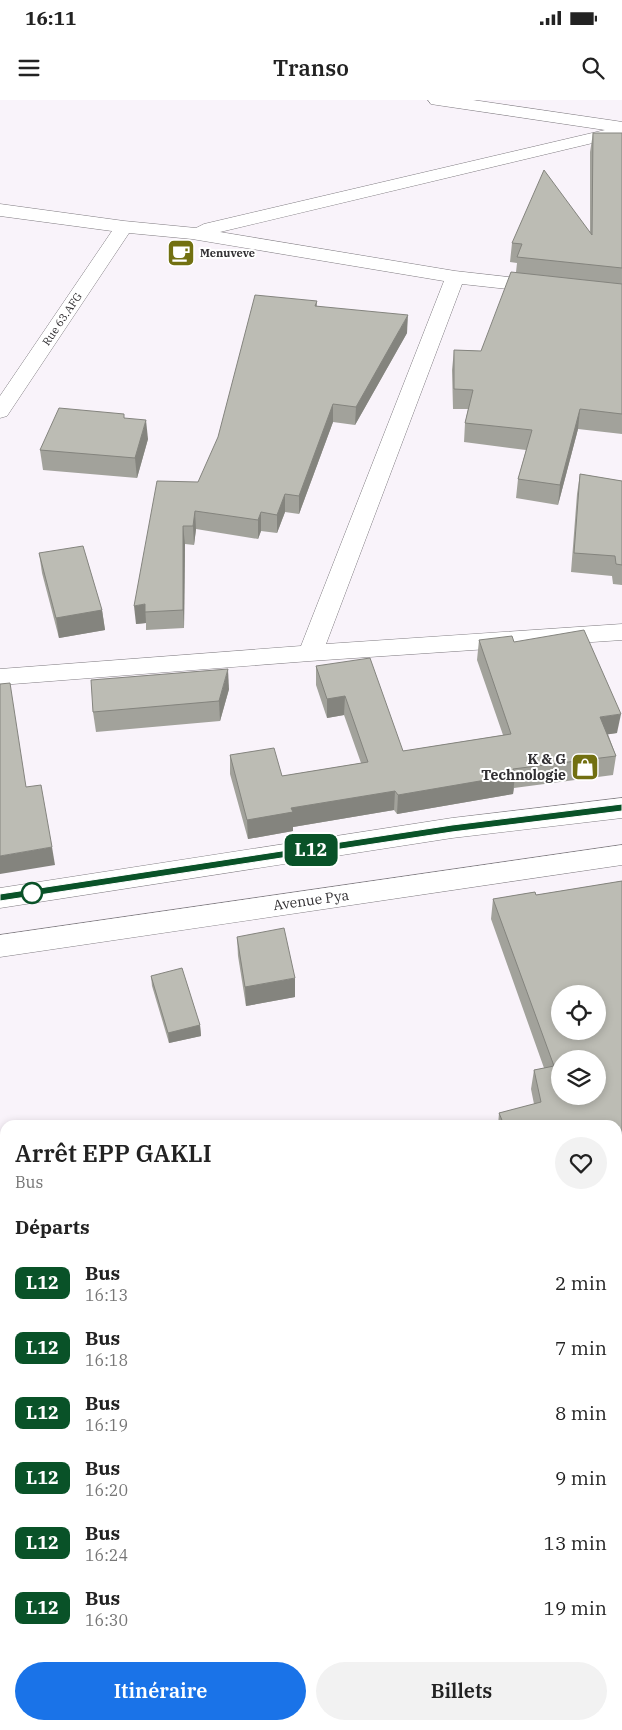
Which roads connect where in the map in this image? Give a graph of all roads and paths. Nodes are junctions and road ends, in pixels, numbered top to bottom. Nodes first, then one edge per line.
1 (437, 100) edge
2 (622, 129) edge
3 (0, 210) edge
4 (124, 227) junction
5 (192, 233) junction
6 (455, 277) junction
7 (563, 289) edge
8 (0, 412) edge
9 (622, 632) edge
10 (310, 653) junction
11 (0, 677) edge
12 (622, 808) edge
13 (622, 855) edge
14 (0, 898) edge
15 (0, 946) edge

1 - 2 street
2 - 5 street
3 - 4 street
4 - 5 street
4 - 8 street, Rue 63.AFG
5 - 6 street
6 - 7 street
6 - 10 street
9 - 10 street
10 - 11 street
12 - 14 street
13 - 15 street, Avenue Pya

